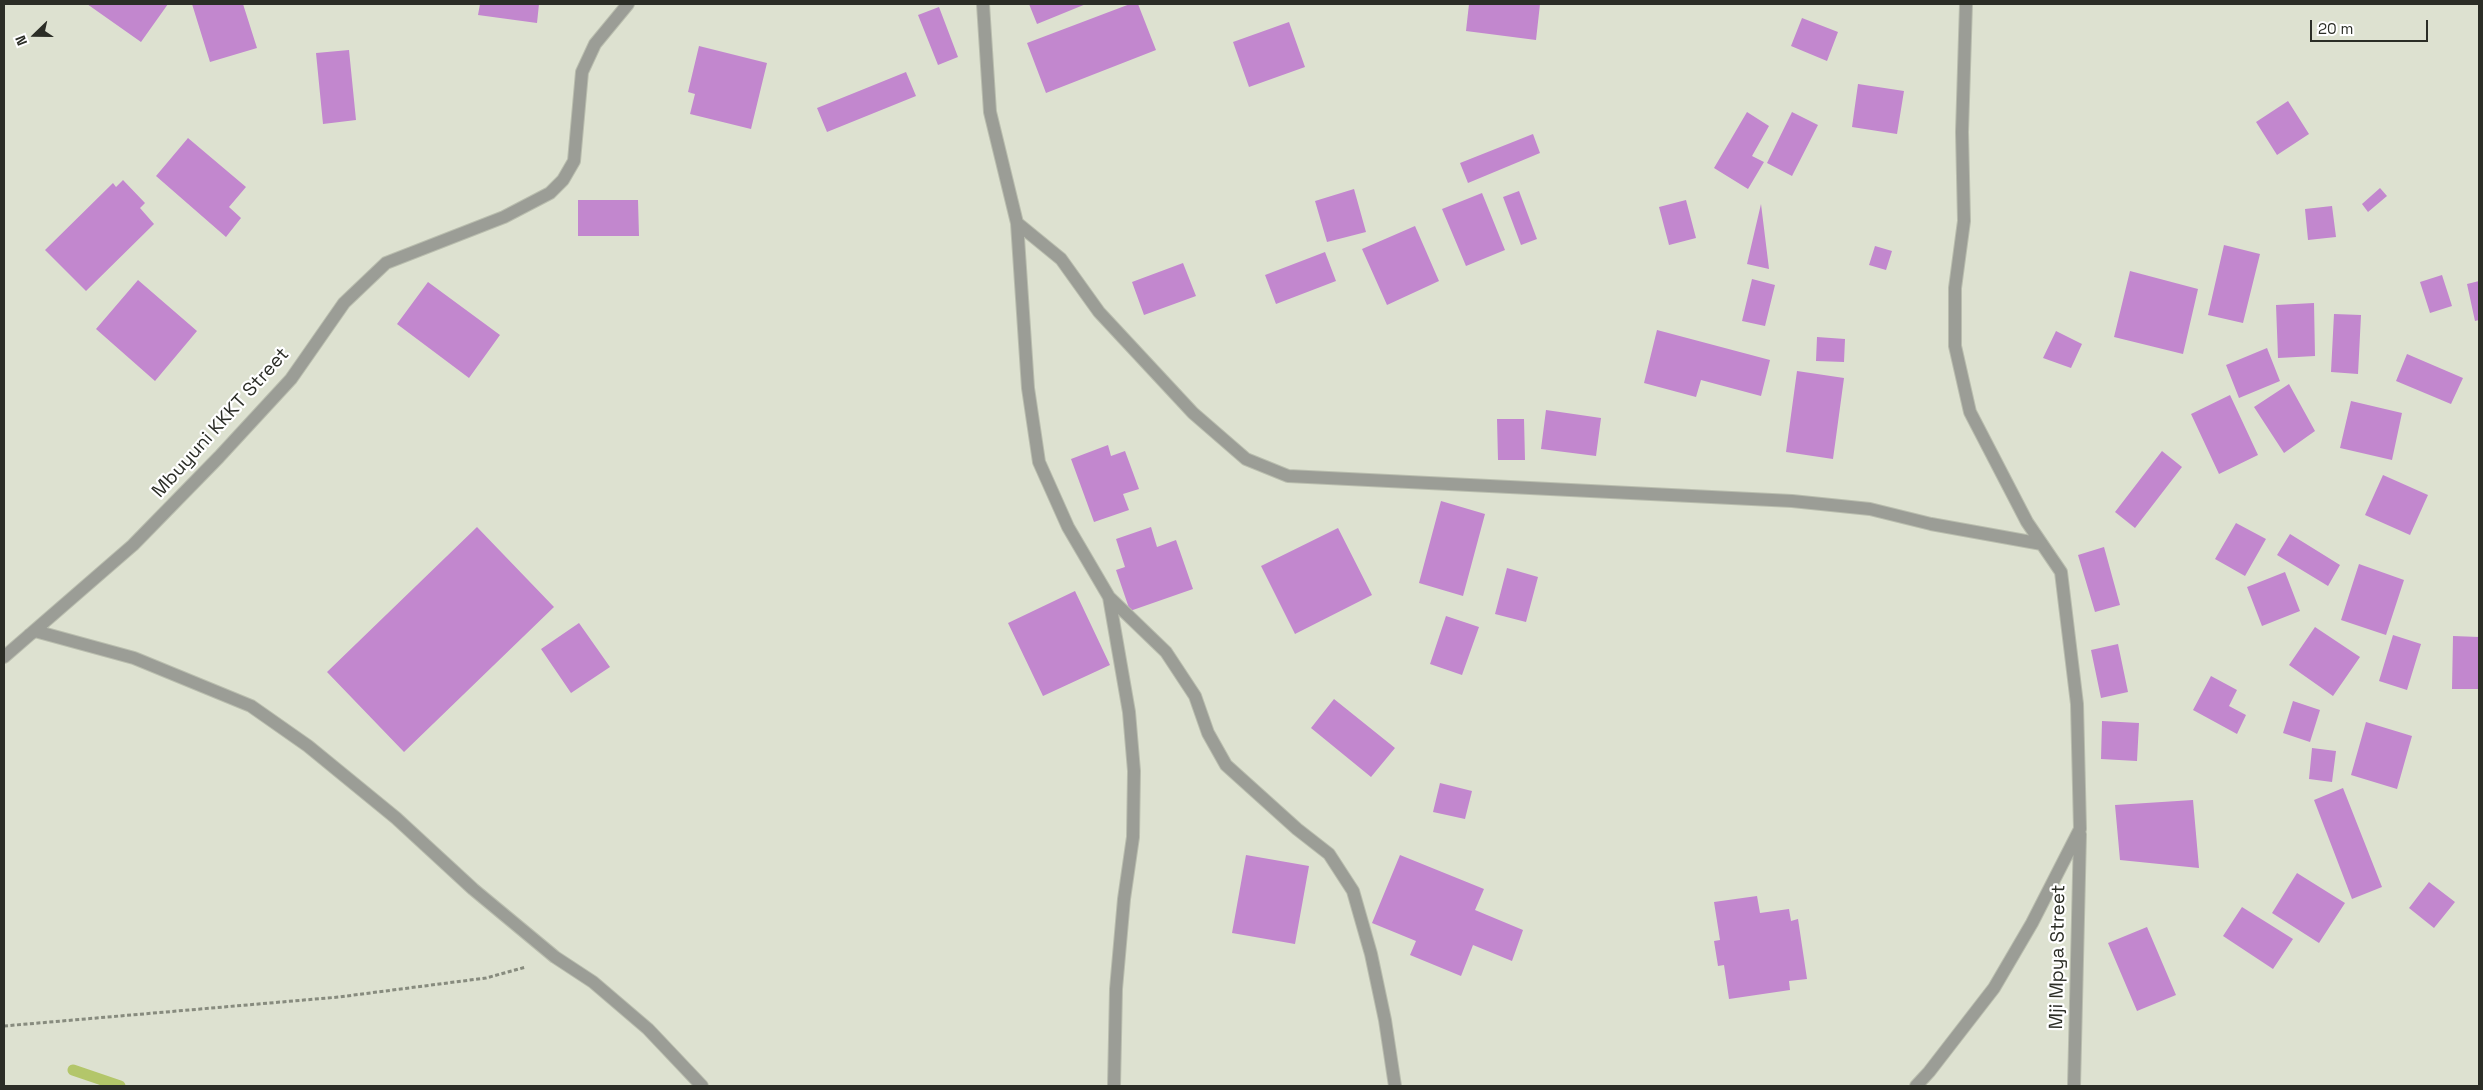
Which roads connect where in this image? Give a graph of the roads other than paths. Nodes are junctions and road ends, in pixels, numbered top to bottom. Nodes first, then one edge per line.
1 (628, 4) edge
2 (982, 4) edge
3 (1966, 4) edge
4 (1017, 223) junction
5 (2042, 544) junction
6 (1109, 597) junction
7 (24, 639) junction
8 (4, 657) edge
9 (2080, 829) junction
10 (702, 1086) edge
11 (1114, 1086) edge
12 (1395, 1086) edge
13 (1916, 1086) edge
14 (2074, 1086) edge

1 - 7 street, Mbuyuni KKKT Street
2 - 4 street
3 - 5 street, Mji Mpya Street
4 - 5 street
4 - 6 street
5 - 9 street, Mji Mpya Street
6 - 11 street
6 - 12 street
7 - 8 street, Mbuyuni KKKT Street
7 - 10 street
9 - 13 street
9 - 14 street, Mji Mpya Street

